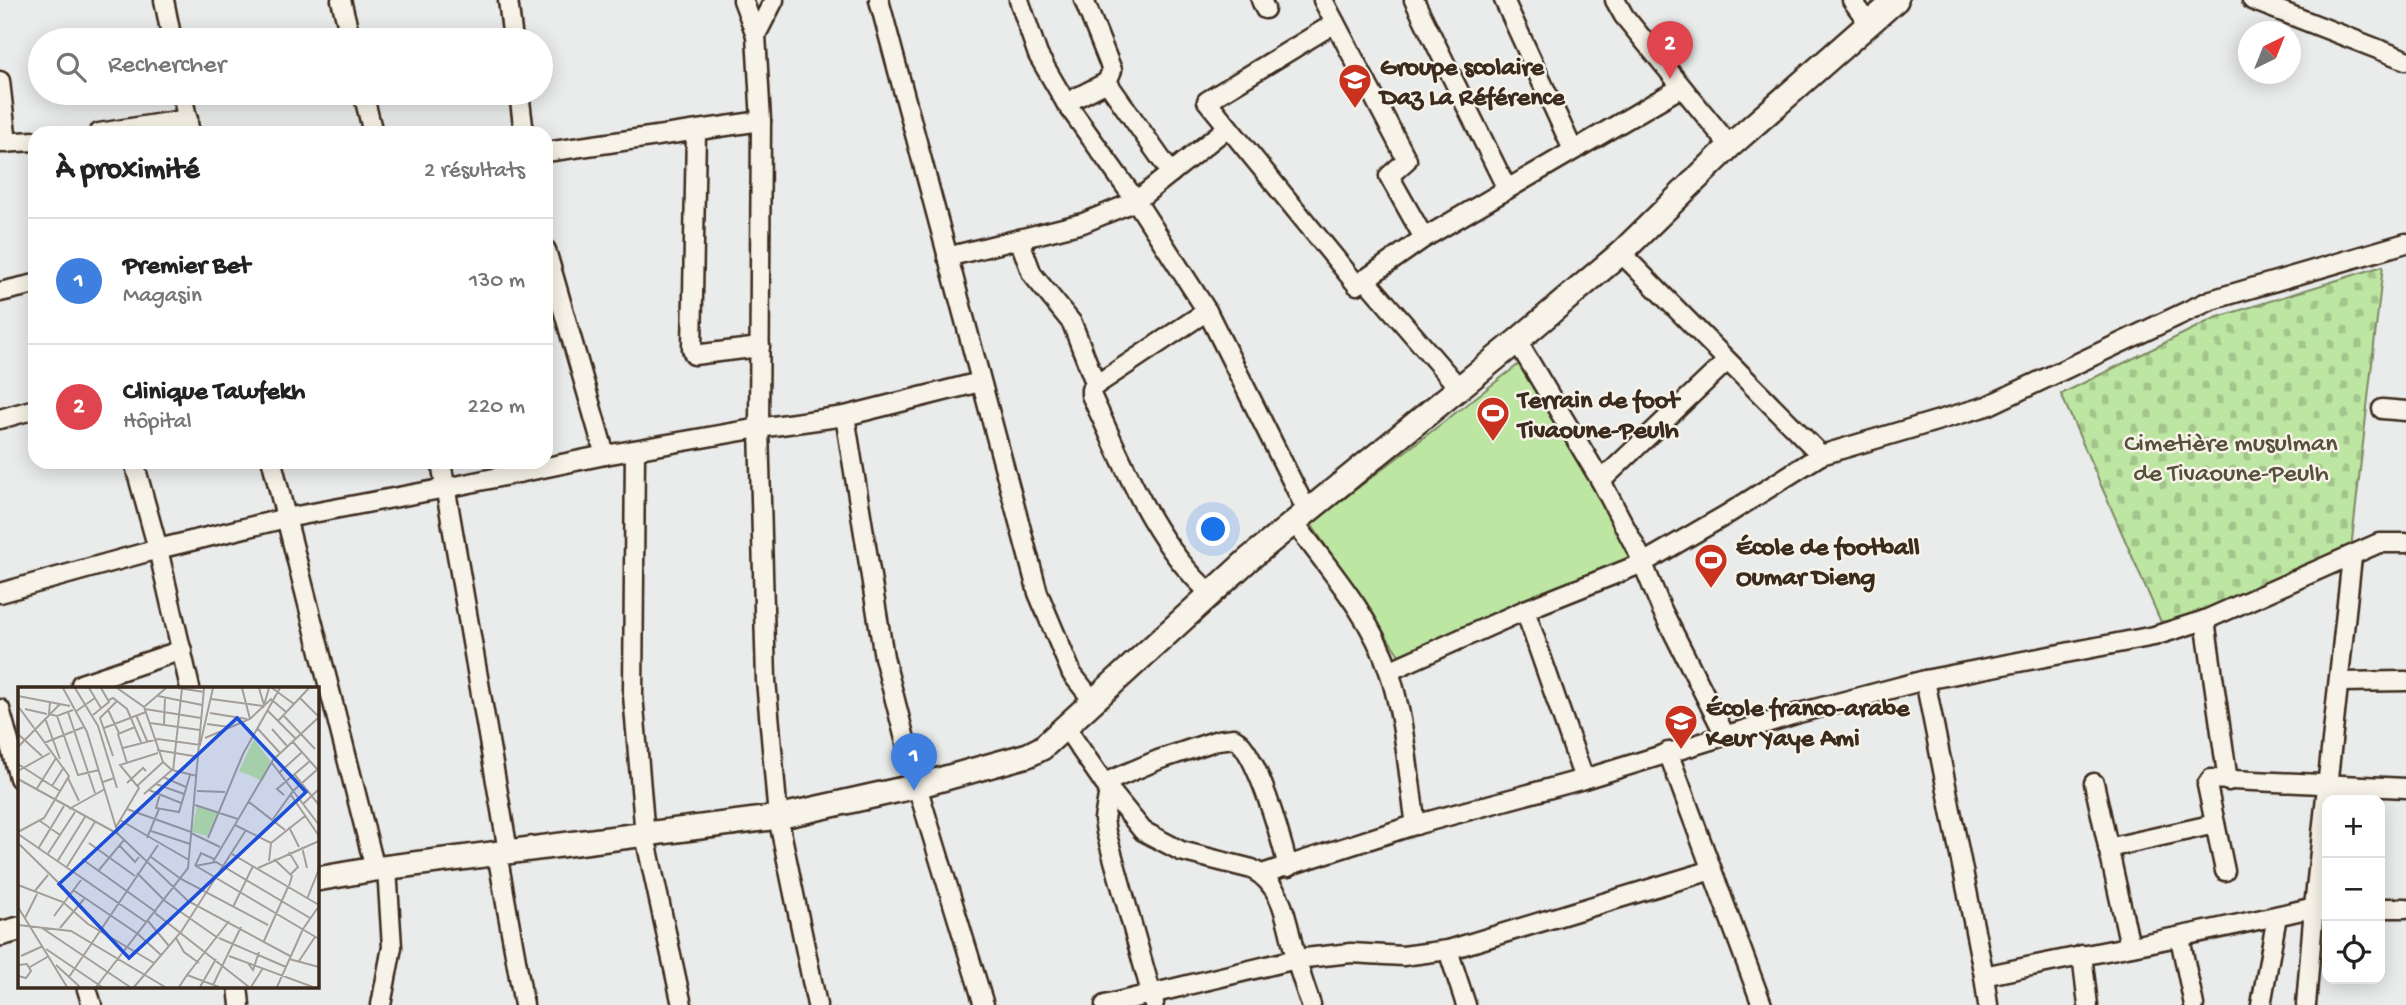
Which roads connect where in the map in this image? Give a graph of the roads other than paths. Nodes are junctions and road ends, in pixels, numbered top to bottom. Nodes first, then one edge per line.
1 (164, 0) edge
2 (341, 0) edge
3 (508, 0) edge
4 (743, 0) edge
5 (774, 0) edge
6 (879, 0) edge
7 (1019, 0) edge
8 (1084, 0) edge
9 (1323, 0) edge
10 (1414, 0) edge
11 (1504, 0) edge
12 (1615, 0) edge
13 (1852, 0) edge
14 (1896, 0) edge
15 (2252, 0) edge
16 (2284, 6) edge
17 (1335, 23) junction
18 (1870, 25) junction
19 (170, 28) edge
20 (348, 28) edge
21 (512, 28) edge
22 (756, 35) junction
23 (2406, 59) edge
24 (0, 81) edge
25 (1107, 82) junction
26 (1680, 88) junction
27 (1066, 103) junction
28 (185, 105) edge
29 (366, 105) edge
30 (520, 105) edge
31 (761, 121) junction
32 (189, 126) edge
33 (371, 126) edge
34 (523, 126) edge
35 (1228, 127) junction
36 (696, 132) junction
37 (28, 141) edge
38 (3, 143) edge
39 (1730, 146) junction
40 (1573, 150) junction
41 (553, 151) edge
42 (1171, 173) junction
43 (1507, 189) junction
44 (1136, 201) junction
45 (1424, 237) junction
46 (1019, 239) junction
47 (2406, 243) edge
48 (1621, 253) junction
49 (947, 257) junction
50 (553, 274) edge
51 (1365, 279) junction
52 (28, 286) edge
53 (0, 292) edge
54 (1207, 311) junction
55 (1517, 341) junction
56 (760, 347) junction
57 (1727, 361) junction
58 (980, 382) junction
59 (1097, 385) junction
60 (1459, 388) junction
61 (2382, 409) dead end
62 (28, 411) edge
63 (2406, 411) edge
64 (845, 416) junction
65 (0, 419) edge
66 (759, 428) junction
67 (635, 450) junction
68 (605, 454) junction
69 (1821, 455) junction
70 (553, 465) edge
71 (136, 469) edge
72 (274, 469) edge
73 (442, 469) edge
74 (535, 469) edge
75 (1601, 481) junction
76 (446, 488) junction
77 (1301, 517) junction
78 (286, 518) junction
79 (2406, 543) edge
80 (158, 549) junction
81 (2351, 557) junction
82 (1643, 563) junction
83 (0, 593) edge
84 (1210, 593) junction
85 (1525, 610) junction
86 (2205, 620) junction
87 (182, 650) junction
88 (1389, 671) junction
89 (1925, 680) junction
90 (2406, 681) edge
91 (2339, 682) junction
92 (81, 684) dead end
93 (190, 687) edge
94 (1094, 702) junction
95 (0, 709) edge
96 (1066, 728) junction
97 (1725, 735) junction
98 (1668, 752) junction
99 (18, 774) edge
100 (1584, 779) junction
101 (2228, 781) junction
102 (2094, 783) dead end
103 (2329, 785) junction
104 (917, 786) junction
105 (1106, 786) junction
106 (2406, 788) edge
107 (778, 817) junction
108 (2215, 824) junction
109 (1416, 825) junction
110 (645, 836) junction
111 (2108, 848) junction
112 (502, 852) junction
113 (1288, 867) junction
114 (381, 868) junction
115 (1712, 870) junction
116 (2225, 872) dead end
117 (1262, 874) junction
118 (318, 879) edge
119 (2321, 907) edge
120 (2385, 908) edge
121 (2406, 908) edge
122 (2277, 916) junction
123 (18, 929) edge
124 (0, 934) edge
125 (2180, 938) junction
126 (2130, 946) junction
127 (1448, 950) junction
128 (2082, 955) junction
129 (1296, 959) junction
130 (1984, 976) junction
131 (87, 988) edge
132 (1153, 999) edge
133 (92, 1005) edge
134 (381, 1005) edge
135 (524, 1005) edge
136 (682, 1005) edge
137 (817, 1005) edge
138 (984, 1005) edge
139 (1105, 1005) edge
140 (1311, 1005) edge
141 (1466, 1005) edge
142 (1762, 1005) edge
143 (1987, 1005) edge
144 (2088, 1005) edge
145 (2194, 1005) edge
146 (2261, 1005) edge
147 (2306, 1005) edge

1 - 19 street
2 - 20 street
3 - 21 street
4 - 22 street
5 - 22 street
6 - 49 street
7 - 27 street
8 - 25 street
9 - 17 street
10 - 43 street
11 - 40 street
12 - 26 street
13 - 18 street
14 - 18 street
15 - 16 street
16 - 23 street
17 - 35 street
17 - 45 street
18 - 39 street
22 - 31 street
24 - 38 street
25 - 27 street
25 - 42 street
26 - 39 street
26 - 40 street
27 - 44 street
28 - 32 street
29 - 33 street
30 - 34 street
31 - 36 street
31 - 56 street
35 - 42 street
35 - 51 street
36 - 41 street
36 - 56 street
37 - 38 street
39 - 48 street
40 - 43 street
42 - 44 street
43 - 45 street
44 - 46 street
44 - 54 street
45 - 51 street
46 - 49 street
46 - 59 street
47 - 69 street
48 - 55 street
48 - 57 street
49 - 58 street
50 - 68 street
51 - 60 street
52 - 53 street
54 - 59 street
54 - 77 street
55 - 60 street
55 - 75 street
56 - 66 street
57 - 69 street
57 - 75 street
58 - 64 street
58 - 94 street
59 - 84 street
60 - 77 street
61 - 63 street
62 - 65 street
64 - 66 street
64 - 104 street
66 - 67 street
66 - 107 street
67 - 68 street
67 - 110 street
68 - 70 street
69 - 82 street
71 - 80 street
72 - 78 street
73 - 76 street
74 - 76 street
75 - 82 street
76 - 78 street
76 - 112 street
77 - 84 street
77 - 88 street
78 - 80 street
78 - 114 street
79 - 81 street
80 - 83 street
80 - 87 street
81 - 86 street
81 - 91 street
82 - 85 street
82 - 97 street
84 - 94 street
85 - 88 street
85 - 100 street
86 - 89 street
86 - 101 street
87 - 92 street
87 - 93 street
88 - 109 street
89 - 97 street
89 - 130 street
90 - 91 street
91 - 103 street
94 - 96 street
95 - 99 street
96 - 104 street
96 - 105 street
97 - 98 street
98 - 100 street
98 - 115 street
100 - 109 street
101 - 103 street
101 - 108 street
102 - 111 street
103 - 106 street
103 - 119 street
104 - 107 street
104 - 138 street
105 - 113 street
105 - 117 street
105 - 132 street
107 - 110 street
107 - 137 street
108 - 111 street
108 - 116 street
109 - 113 street
110 - 112 street
110 - 136 street
111 - 126 street
112 - 114 street
112 - 135 street
113 - 117 street
114 - 118 street
114 - 134 street
115 - 127 street
115 - 142 street
117 - 129 street
119 - 122 street
119 - 147 street
120 - 121 street
122 - 125 street
122 - 146 street
123 - 124 street
125 - 126 street
125 - 145 street
126 - 128 street
127 - 129 street
127 - 141 street
128 - 130 street
128 - 144 street
129 - 132 street
129 - 140 street
130 - 143 street
131 - 133 street
132 - 139 street

